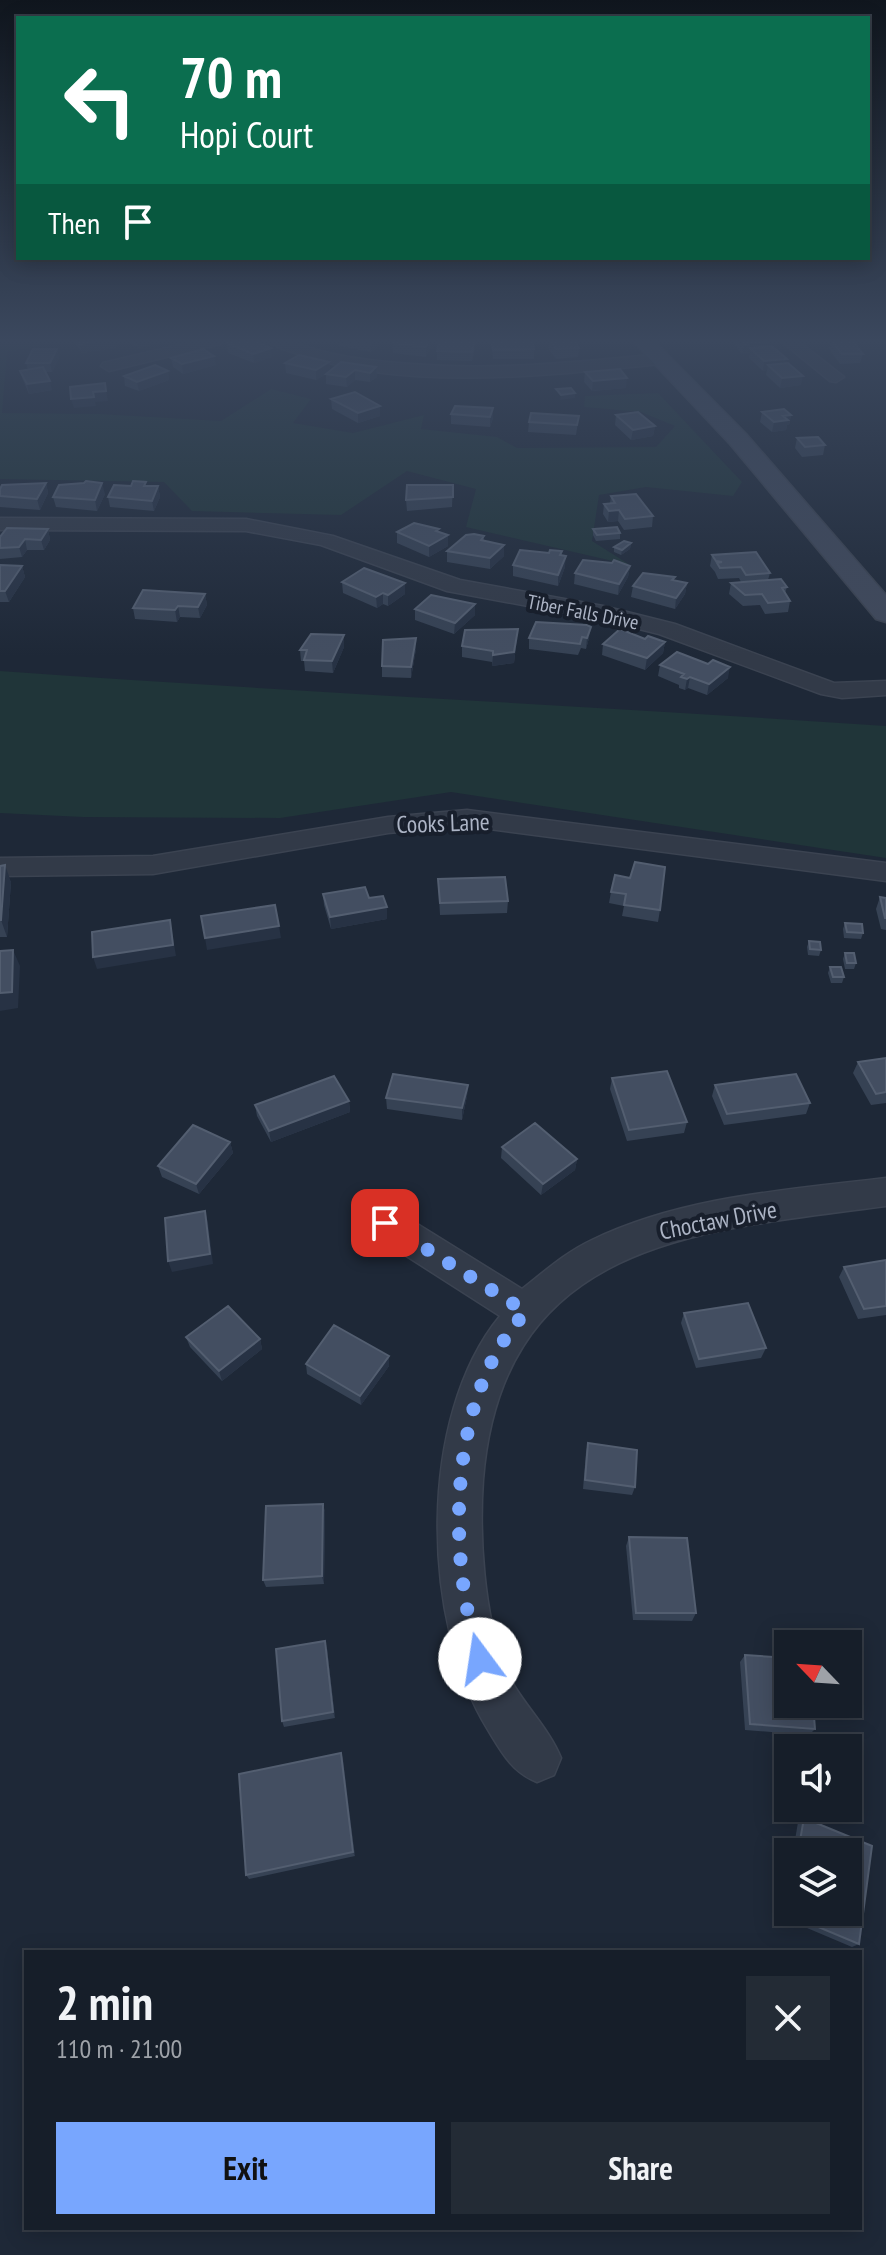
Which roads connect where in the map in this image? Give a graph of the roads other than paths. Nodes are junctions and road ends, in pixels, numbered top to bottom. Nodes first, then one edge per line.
1 (745, 446) edge
2 (0, 524) edge
3 (886, 613) edge
4 (886, 688) edge
5 (0, 867) edge
6 (886, 872) edge
7 (886, 1192) edge
8 (385, 1223) dead end
9 (525, 1311) junction
10 (537, 1758) dead end

1 - 3 street
2 - 4 street, Tiber Falls Drive
5 - 6 street, Cooks Lane
7 - 9 street, Choctaw Drive
8 - 9 street
9 - 10 street, Choctaw Drive

